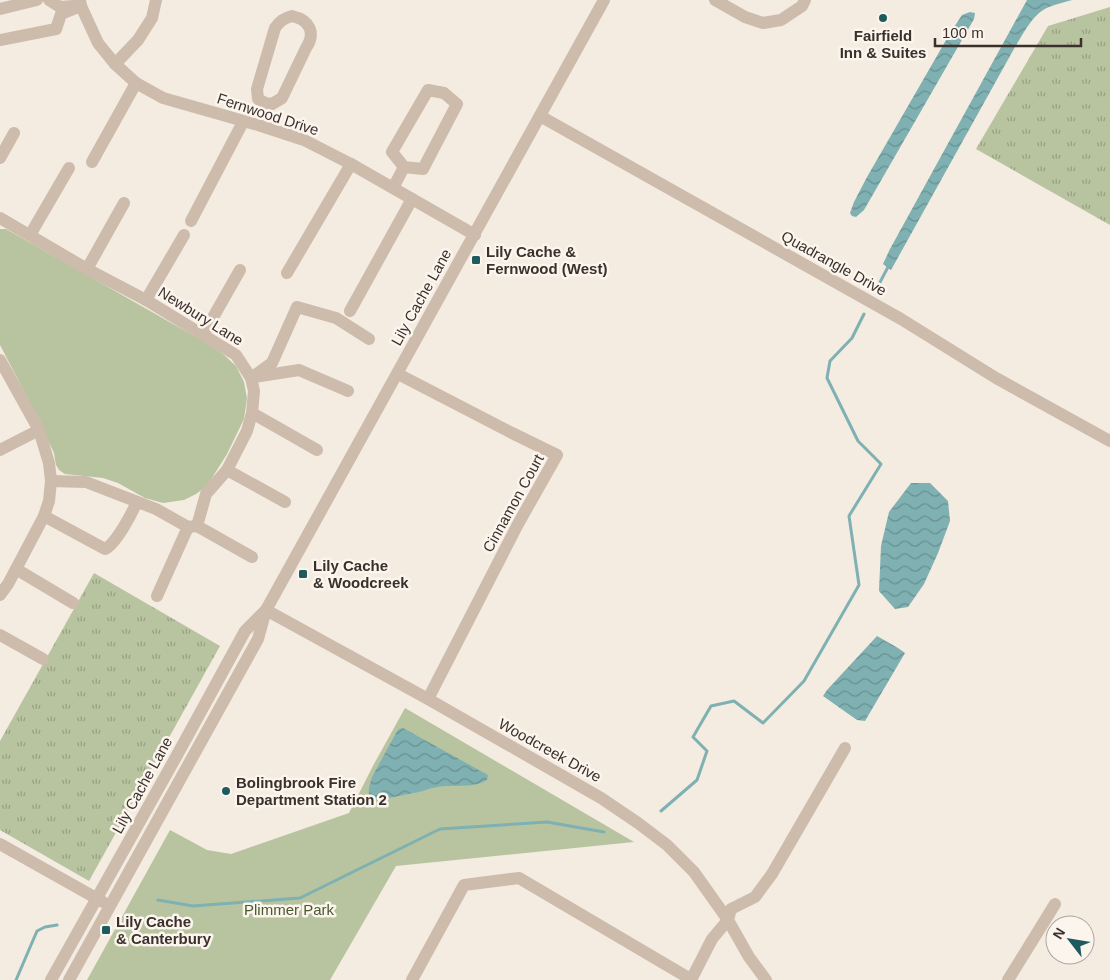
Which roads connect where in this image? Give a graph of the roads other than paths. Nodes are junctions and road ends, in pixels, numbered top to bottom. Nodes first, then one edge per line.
1 (37, 0) edge
2 (49, 0) edge
3 (156, 0) edge
4 (604, 0) edge
5 (715, 0) edge
6 (805, 0) edge
7 (81, 3) edge
8 (0, 9) edge
9 (0, 40) edge
10 (116, 64) junction
11 (136, 82) junction
12 (265, 103) junction
13 (540, 116) junction
14 (243, 122) junction
15 (258, 125) junction
16 (14, 133) dead end
17 (0, 158) edge
18 (92, 162) dead end
19 (351, 164) junction
20 (404, 167) junction
21 (70, 168) dead end
22 (392, 188) junction
23 (412, 199) junction
24 (124, 203) dead end
25 (0, 218) edge
26 (191, 220) dead end
27 (30, 235) junction
28 (184, 235) dead end
29 (475, 235) junction
30 (87, 269) junction
31 (240, 270) dead end
32 (287, 273) dead end
33 (146, 300) junction
34 (350, 311) dead end
35 (203, 335) junction
36 (369, 340) dead end
37 (0, 360) edge
38 (3, 373) edge
39 (398, 374) junction
40 (251, 378) junction
41 (348, 391) dead end
42 (252, 413) junction
43 (40, 430) junction
44 (1110, 442) edge
45 (0, 450) edge
46 (317, 450) dead end
47 (227, 470) junction
48 (51, 481) junction
49 (137, 502) junction
50 (286, 502) dead end
51 (44, 516) junction
52 (192, 526) junction
53 (252, 557) dead end
54 (16, 569) junction
55 (0, 595) edge
56 (157, 596) dead end
57 (73, 603) dead end
58 (266, 610) junction
59 (0, 635) edge
60 (43, 659) dead end
61 (428, 699) junction
62 (845, 748) dead end
63 (0, 844) edge
64 (96, 898) junction
65 (1055, 904) dead end
66 (110, 906) junction
67 (728, 920) junction
68 (51, 980) edge
69 (69, 980) edge
70 (412, 980) edge
71 (692, 980) edge
72 (766, 980) edge
73 (1008, 980) edge

1 - 8 street
2 - 7 street
3 - 10 street
4 - 13 street, Lily Cache Lane
5 - 6 street
7 - 9 street
7 - 10 street, Fernwood Drive
10 - 11 street, Fernwood Drive
11 - 14 street, Fernwood Drive
11 - 18 street
12 - 12 street
12 - 15 street
13 - 29 street, Lily Cache Lane
13 - 44 street, Quadrangle Drive
14 - 15 street, Fernwood Drive
14 - 26 street
15 - 19 street, Fernwood Drive
16 - 17 street
19 - 22 street, Fernwood Drive
19 - 32 street
20 - 20 street
20 - 22 street
21 - 27 street
22 - 23 street, Fernwood Drive
23 - 29 street, Fernwood Drive
23 - 34 street
24 - 30 street
25 - 27 street, Newbury Lane
27 - 30 street, Newbury Lane
28 - 33 street
29 - 39 street, Lily Cache Lane
30 - 33 street, Newbury Lane
31 - 35 street
33 - 35 street, Newbury Lane
35 - 40 street, Newbury Lane
36 - 40 street
37 - 38 street
38 - 43 street
39 - 58 street, Lily Cache Lane
39 - 61 street, Cinnamon Court
40 - 41 street
40 - 42 street, Newbury Lane
42 - 46 street
42 - 47 street, Newbury Lane
43 - 45 street
43 - 48 street
47 - 50 street
47 - 52 street, Newbury Lane
48 - 49 street
48 - 51 street
49 - 51 street
49 - 52 street
51 - 54 street
52 - 53 street
52 - 56 street, Newbury Lane
54 - 55 street
54 - 57 street
58 - 61 street, Woodcreek Drive
58 - 64 street, Lily Cache Lane
58 - 66 street, Lily Cache Lane
59 - 60 street
61 - 67 street, Woodcreek Drive
62 - 67 street
63 - 64 street
64 - 66 street
64 - 68 street, Lily Cache Lane
65 - 73 street
66 - 69 street, Lily Cache Lane
67 - 71 street
67 - 72 street, Woodcreek Drive
70 - 71 street

